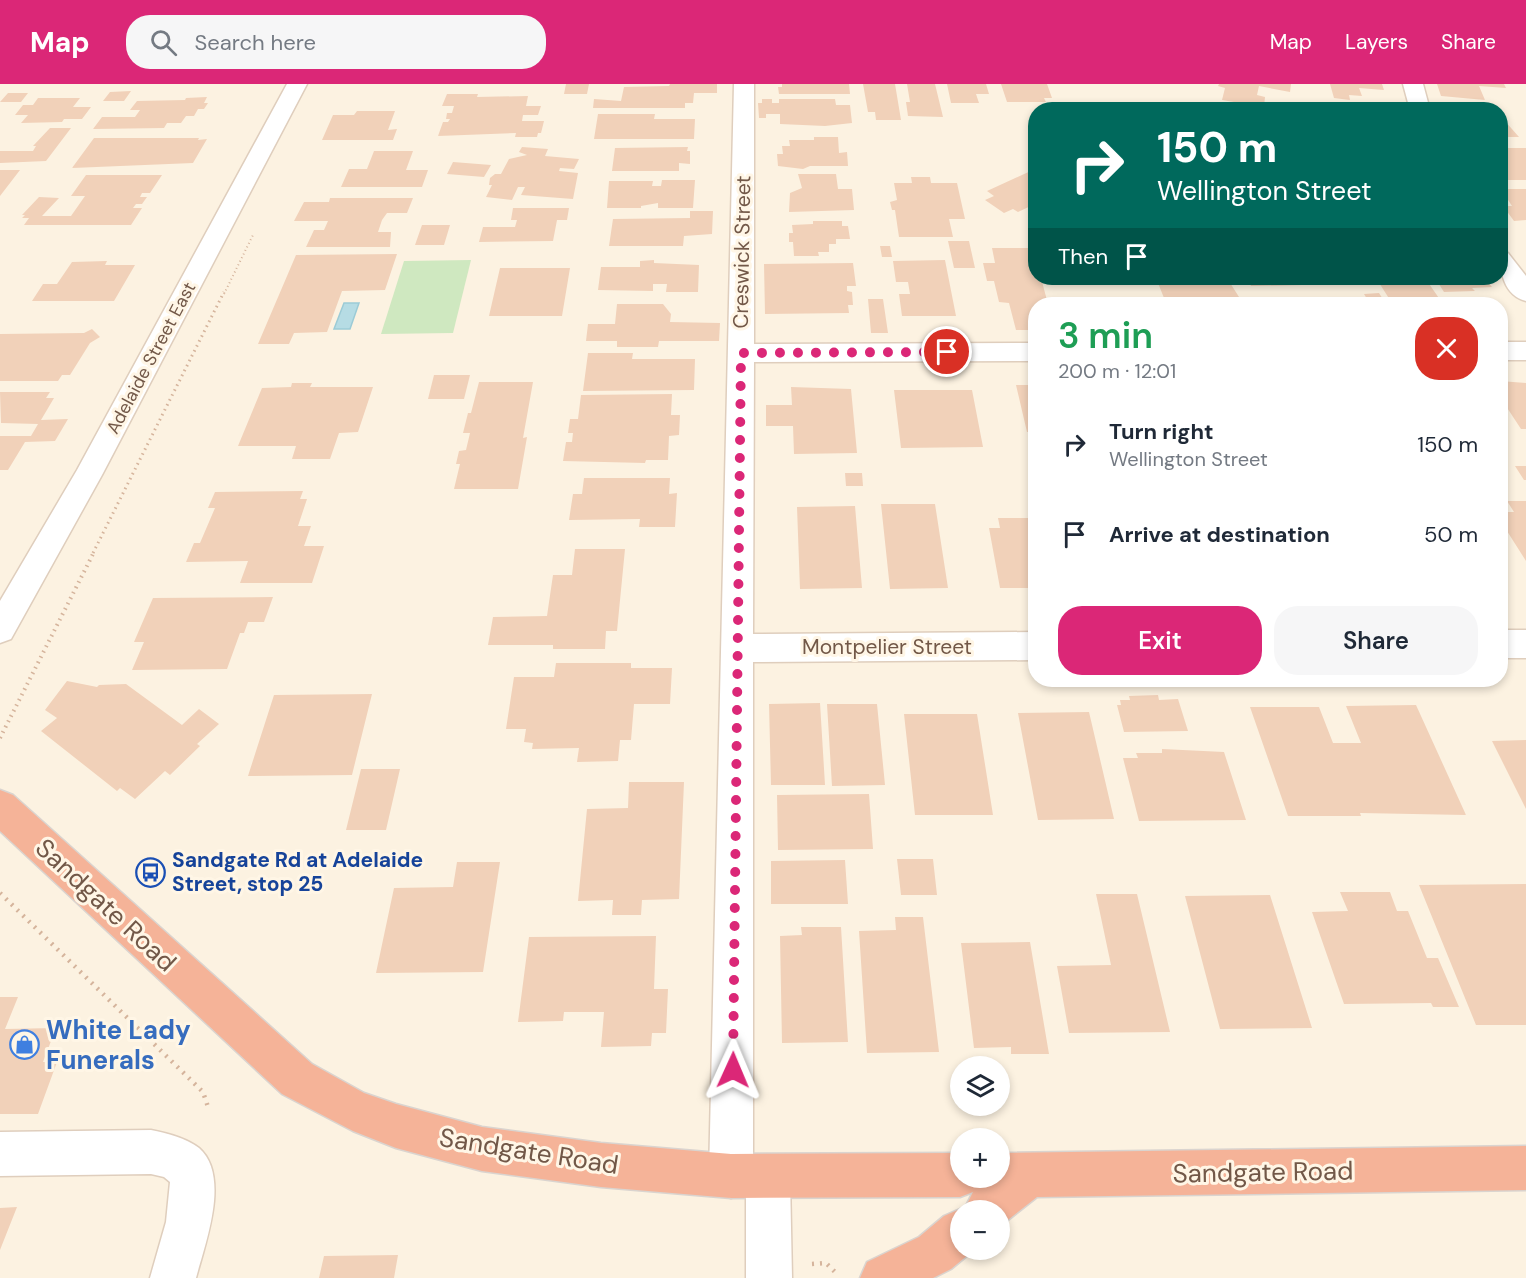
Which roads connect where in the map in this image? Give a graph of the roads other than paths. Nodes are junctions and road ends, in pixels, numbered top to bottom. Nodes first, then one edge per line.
1 (297, 84) edge
2 (744, 84) edge
3 (1413, 84) edge
4 (1418, 102) edge
5 (1508, 269) edge
6 (1526, 293) edge
7 (1508, 351) edge
8 (1526, 351) edge
9 (1028, 352) edge
10 (741, 353) junction
11 (0, 630) edge
12 (1508, 644) edge
13 (1526, 644) edge
14 (1028, 646) edge
15 (739, 648) junction
16 (0, 807) edge
17 (0, 1154) edge
18 (1526, 1168) edge
19 (1014, 1175) edge
20 (950, 1176) edge
21 (749, 1177) junction
22 (994, 1200) edge
23 (950, 1240) edge
24 (173, 1278) edge
25 (770, 1278) edge
26 (883, 1278) edge

1 - 11 street, Adelaide Street East
2 - 10 street, Creswick Street
3 - 4 street
5 - 6 street
7 - 8 street
9 - 10 street
10 - 15 street, Creswick Street
12 - 13 street
14 - 15 street, Montpelier Street
15 - 21 street, Creswick Street
16 - 21 highway, Sandgate Road
17 - 24 street
18 - 19 highway, Sandgate Road
19 - 22 highway
20 - 21 highway, Sandgate Road
21 - 25 street, Creswick Street
23 - 26 highway

